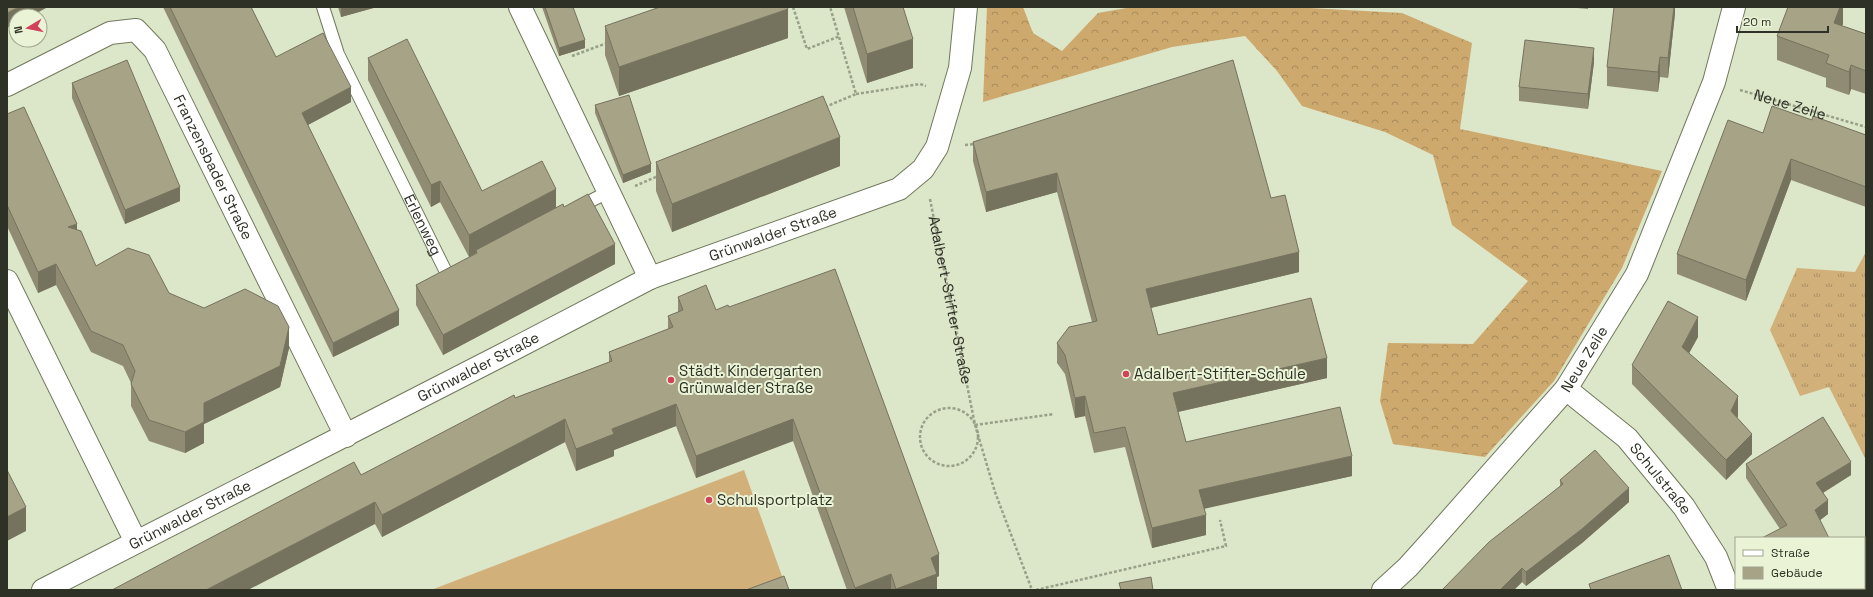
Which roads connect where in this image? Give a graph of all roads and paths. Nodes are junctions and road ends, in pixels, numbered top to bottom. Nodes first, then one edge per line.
1 (324, 7) edge
2 (520, 7) edge
3 (793, 7) edge
4 (830, 7) edge
5 (966, 7) edge
6 (1734, 7) edge
7 (840, 36) junction
8 (615, 41) edge
9 (547, 64) junction
10 (1714, 82) junction
11 (7, 85) edge
12 (856, 94) junction
13 (952, 96) junction
14 (820, 109) edge
15 (1866, 127) edge
16 (980, 143) edge
17 (937, 147) junction
18 (923, 169) junction
19 (661, 175) edge
20 (610, 194) junction
21 (568, 213) edge
22 (469, 265) edge
23 (650, 278) junction
24 (7, 281) edge
25 (1566, 389) junction
26 (1054, 414) dead end
27 (975, 425) junction
28 (346, 436) junction
29 (1220, 520) dead end
30 (136, 542) junction
31 (43, 590) edge
32 (1032, 590) edge
33 (1036, 590) edge
34 (1383, 590) edge
35 (1730, 590) edge

1 - 22 lane, Erlenweg
2 - 9 street
3 - 7 path
4 - 7 path
5 - 13 street
6 - 10 street, Neue Zeile
7 - 12 path
8 - 9 path
9 - 20 street
10 - 15 path, Neue Zeile
10 - 25 street, Neue Zeile
11 - 28 street, Franzensbader Straße
12 - 13 path
12 - 14 path
13 - 17 street
16 - 17 path
17 - 18 street
18 - 23 street, Grünwalder Straße
18 - 27 path, Adalbert-Stifter-Straße
19 - 20 path
20 - 21 lane
20 - 23 street
23 - 28 street, Grünwalder Straße
24 - 30 street
25 - 34 street, Neue Zeile
25 - 35 street, Schulstraße
26 - 27 path
27 - 27 path
27 - 32 path, Adalbert-Stifter-Straße
28 - 30 street, Grünwalder Straße
29 - 33 path
30 - 31 street, Grünwalder Straße

